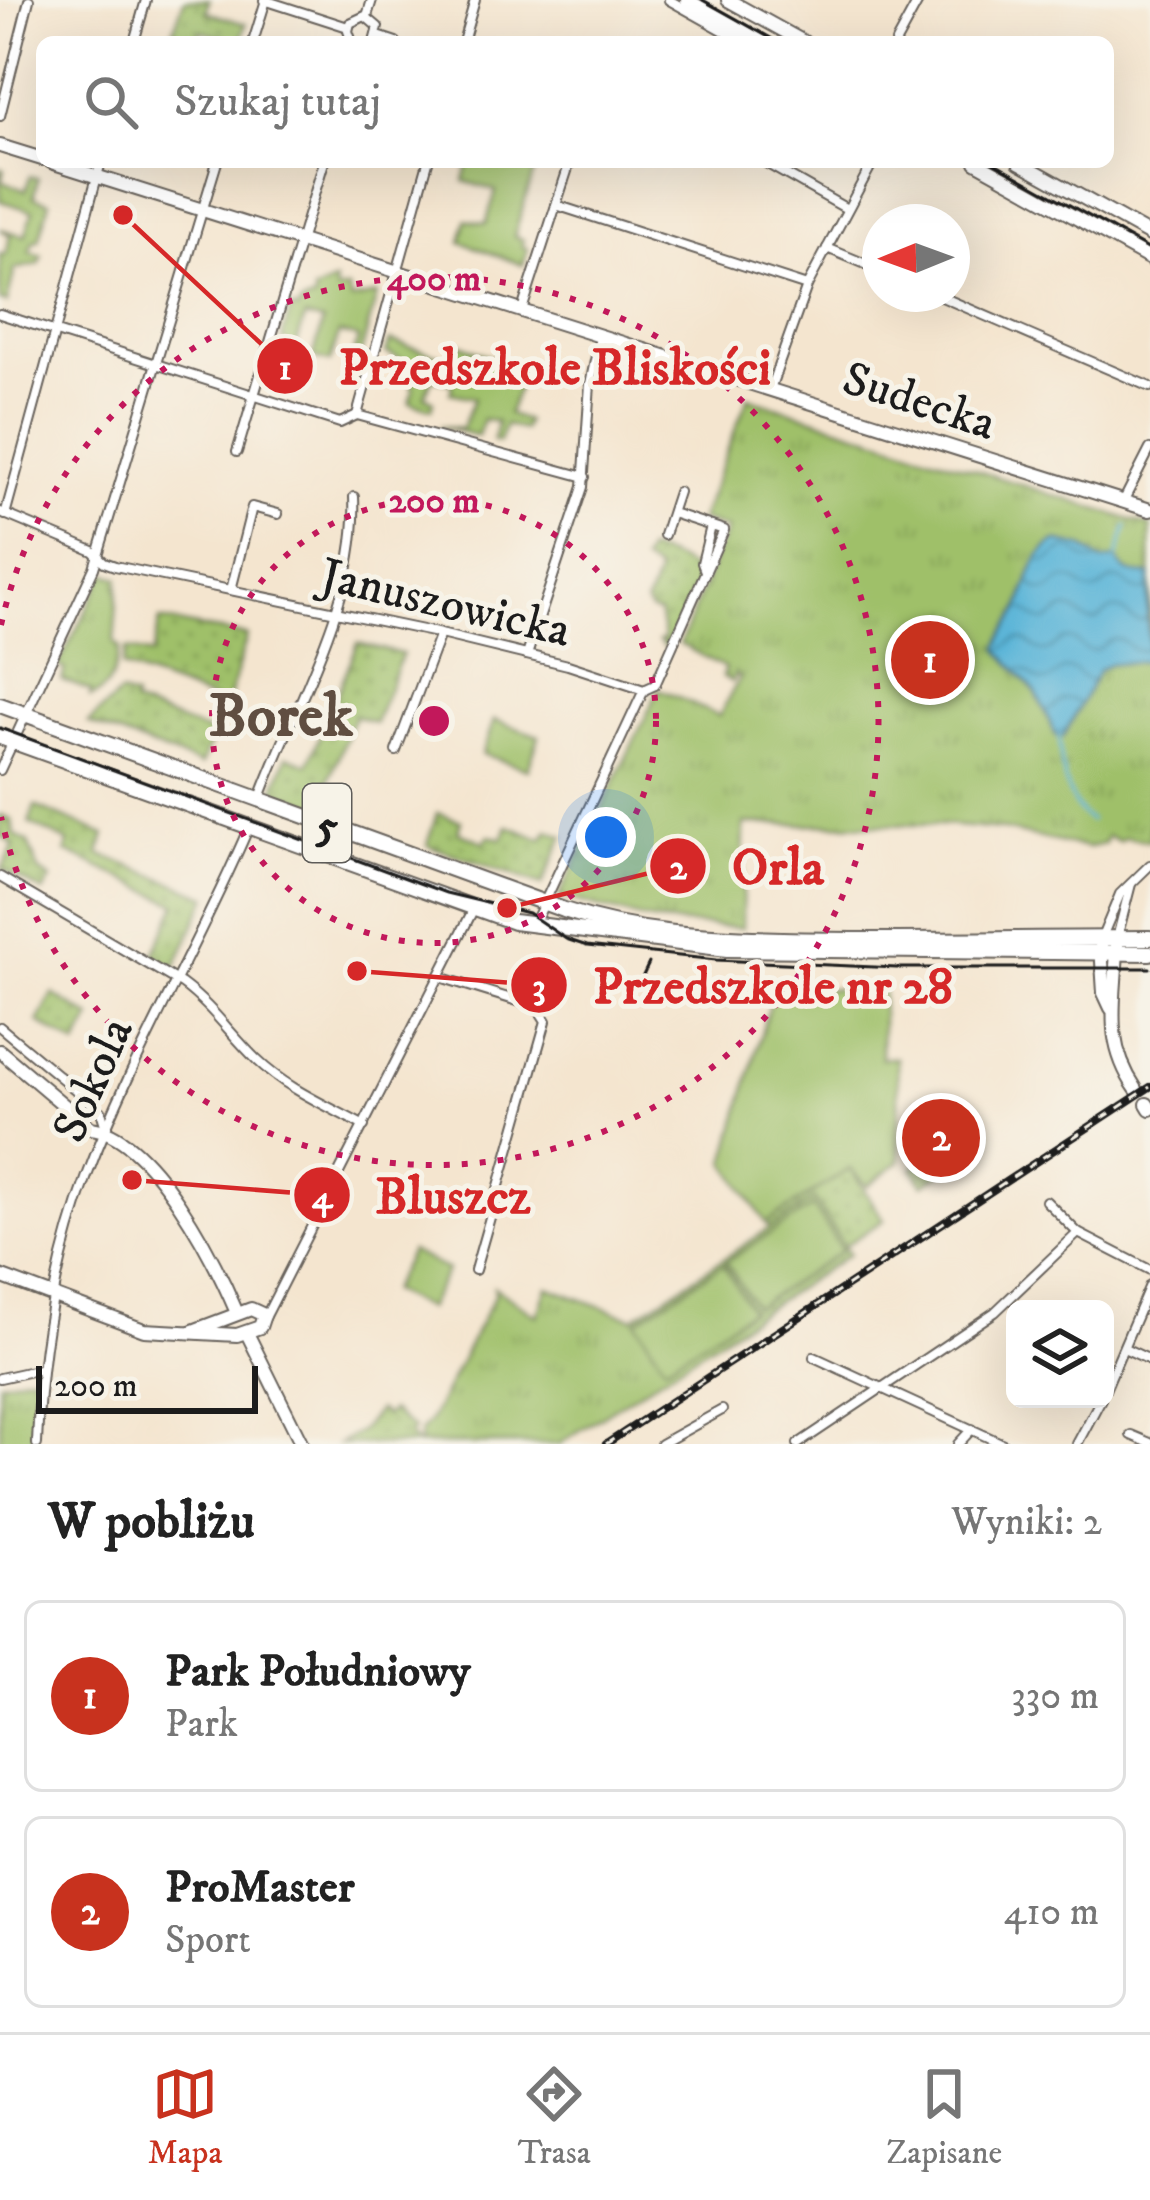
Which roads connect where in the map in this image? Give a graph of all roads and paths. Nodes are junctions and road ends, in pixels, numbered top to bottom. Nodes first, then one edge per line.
1 (28, 0) edge
2 (146, 0) edge
3 (265, 0) edge
4 (372, 0) edge
5 (475, 0) edge
6 (669, 0) edge
7 (687, 0) edge
8 (728, 0) edge
9 (920, 0) edge
10 (367, 16) junction
11 (348, 27) junction
12 (136, 36) edge
13 (256, 36) edge
14 (350, 36) edge
15 (376, 36) edge
16 (465, 36) edge
17 (733, 36) edge
18 (751, 36) edge
19 (793, 36) edge
20 (899, 36) edge
21 (0, 116) edge
22 (0, 146) edge
23 (36, 157) edge
24 (69, 168) edge
25 (99, 168) edge
26 (215, 168) edge
27 (321, 168) edge
28 (426, 168) edge
29 (568, 168) edge
30 (775, 168) edge
31 (870, 168) edge
32 (987, 168) edge
33 (1030, 168) edge
34 (96, 177) junction
35 (556, 205) junction
36 (847, 209) junction
37 (202, 210) junction
38 (1150, 235) edge
39 (300, 242) junction
40 (826, 248) junction
41 (1150, 259) edge
42 (862, 263) edge
43 (397, 271) junction
44 (807, 286) junction
45 (970, 309) edge
46 (522, 310) junction
47 (0, 314) edge
48 (55, 331) junction
49 (601, 335) junction
50 (156, 364) junction
51 (1150, 387) edge
52 (770, 389) junction
53 (254, 396) junction
54 (357, 415) junction
55 (1150, 449) edge
56 (237, 452) dead end
57 (585, 477) junction
58 (678, 492) dead end
59 (354, 497) dead end
60 (1123, 502) junction
61 (1150, 510) edge
62 (3, 513) edge
63 (672, 513) junction
64 (278, 514) dead end
65 (711, 526) junction
66 (664, 535) dead end
67 (98, 554) junction
68 (706, 573) junction
69 (231, 590) junction
70 (336, 611) junction
71 (440, 634) junction
72 (527, 655) junction
73 (644, 690) junction
74 (0, 705) edge
75 (25, 715) junction
76 (6, 739) edge
77 (396, 752) dead end
78 (0, 770) edge
79 (260, 800) junction
80 (248, 829) junction
81 (1150, 866) edge
82 (0, 877) edge
83 (1132, 883) junction
84 (544, 902) junction
85 (472, 910) junction
86 (529, 924) junction
87 (1150, 938) edge
88 (1109, 946) junction
89 (1150, 953) edge
90 (440, 977) junction
91 (176, 980) junction
92 (0, 1027) edge
93 (0, 1052) edge
94 (1136, 1089) dead end
95 (364, 1126) junction
96 (107, 1129) junction
97 (1046, 1201) dead end
98 (1078, 1232) junction
99 (475, 1270) dead end
100 (1150, 1270) edge
101 (0, 1276) edge
102 (1150, 1285) edge
103 (52, 1298) junction
104 (237, 1313) junction
105 (261, 1313) junction
106 (224, 1327) junction
107 (247, 1333) junction
108 (1124, 1348) junction
109 (814, 1357) dead end
110 (1150, 1360) edge
111 (41, 1369) junction
112 (1114, 1370) edge
113 (0, 1378) edge
114 (884, 1388) junction
115 (1096, 1408) edge
116 (722, 1410) dead end
117 (972, 1429) junction
118 (1132, 1435) dead end
119 (1150, 1443) edge
120 (37, 1444) edge
121 (302, 1444) edge
122 (661, 1444) edge
123 (798, 1444) edge
124 (958, 1444) edge
125 (1003, 1444) edge
126 (1077, 1444) edge

1 - 21 street
2 - 12 street
3 - 11 street
3 - 13 street
4 - 10 street
5 - 16 street
6 - 17 street
7 - 18 street
8 - 19 street
9 - 20 street
10 - 11 street
10 - 15 street
11 - 14 street
22 - 23 street
24 - 34 street, Sudecka
25 - 34 street
26 - 37 street
27 - 39 street
28 - 43 street
29 - 35 street
30 - 36 street
31 - 36 street
32 - 41 street
33 - 38 street
34 - 37 street, Sudecka
34 - 48 street
35 - 44 street
35 - 46 street
36 - 40 street
37 - 39 street, Sudecka
37 - 50 street
39 - 43 street, Sudecka
39 - 53 street
40 - 42 street
40 - 44 street
43 - 46 street, Sudecka
43 - 54 street
44 - 52 street
45 - 51 street
46 - 49 street, Sudecka
47 - 48 street
48 - 50 street
48 - 62 street
49 - 52 street, Sudecka
49 - 57 street
50 - 53 street
50 - 67 street
52 - 60 street, Sudecka
53 - 54 street
53 - 56 street
54 - 57 street
55 - 60 street
57 - 72 street
58 - 63 street
59 - 70 street
60 - 61 street, Sudecka
62 - 67 street, Januszowicka
63 - 65 street
63 - 66 street
64 - 69 street, Januszowicka
65 - 68 street
65 - 68 street
67 - 69 street, Januszowicka
67 - 75 street
68 - 73 street
69 - 70 street, Januszowicka
70 - 71 street, Januszowicka
70 - 79 street
71 - 72 street, Januszowicka
71 - 77 street
72 - 73 street, Januszowicka
73 - 84 street
74 - 75 main road, 5
75 - 76 street
75 - 79 main road, 5
76 - 78 street
76 - 80 main road, 5
79 - 84 main road, 5
80 - 85 main road, 5
80 - 91 street, Sokola
81 - 83 street
82 - 91 street
83 - 88 street
83 - 88 street
84 - 86 street
84 - 88 main road, 5
85 - 86 main road, 5
85 - 90 street
86 - 88 main road, 5
87 - 88 main road, 5
88 - 89 main road, 5
88 - 94 street
90 - 95 street
90 - 99 street
91 - 95 street
91 - 96 street, Sokola
92 - 96 street
93 - 96 street
95 - 105 street
96 - 103 street, Sokola
96 - 104 street
97 - 98 street
98 - 100 street
98 - 114 street
101 - 103 street
102 - 108 street
103 - 106 street
103 - 111 street, Sokola
104 - 105 street
104 - 106 street
105 - 107 street
106 - 107 street
107 - 121 street
108 - 110 street
108 - 112 street
109 - 114 street
111 - 113 street
111 - 120 street, Sokola
114 - 117 street
114 - 123 street
115 - 126 street
116 - 122 street
117 - 124 street
117 - 125 street
118 - 119 street

